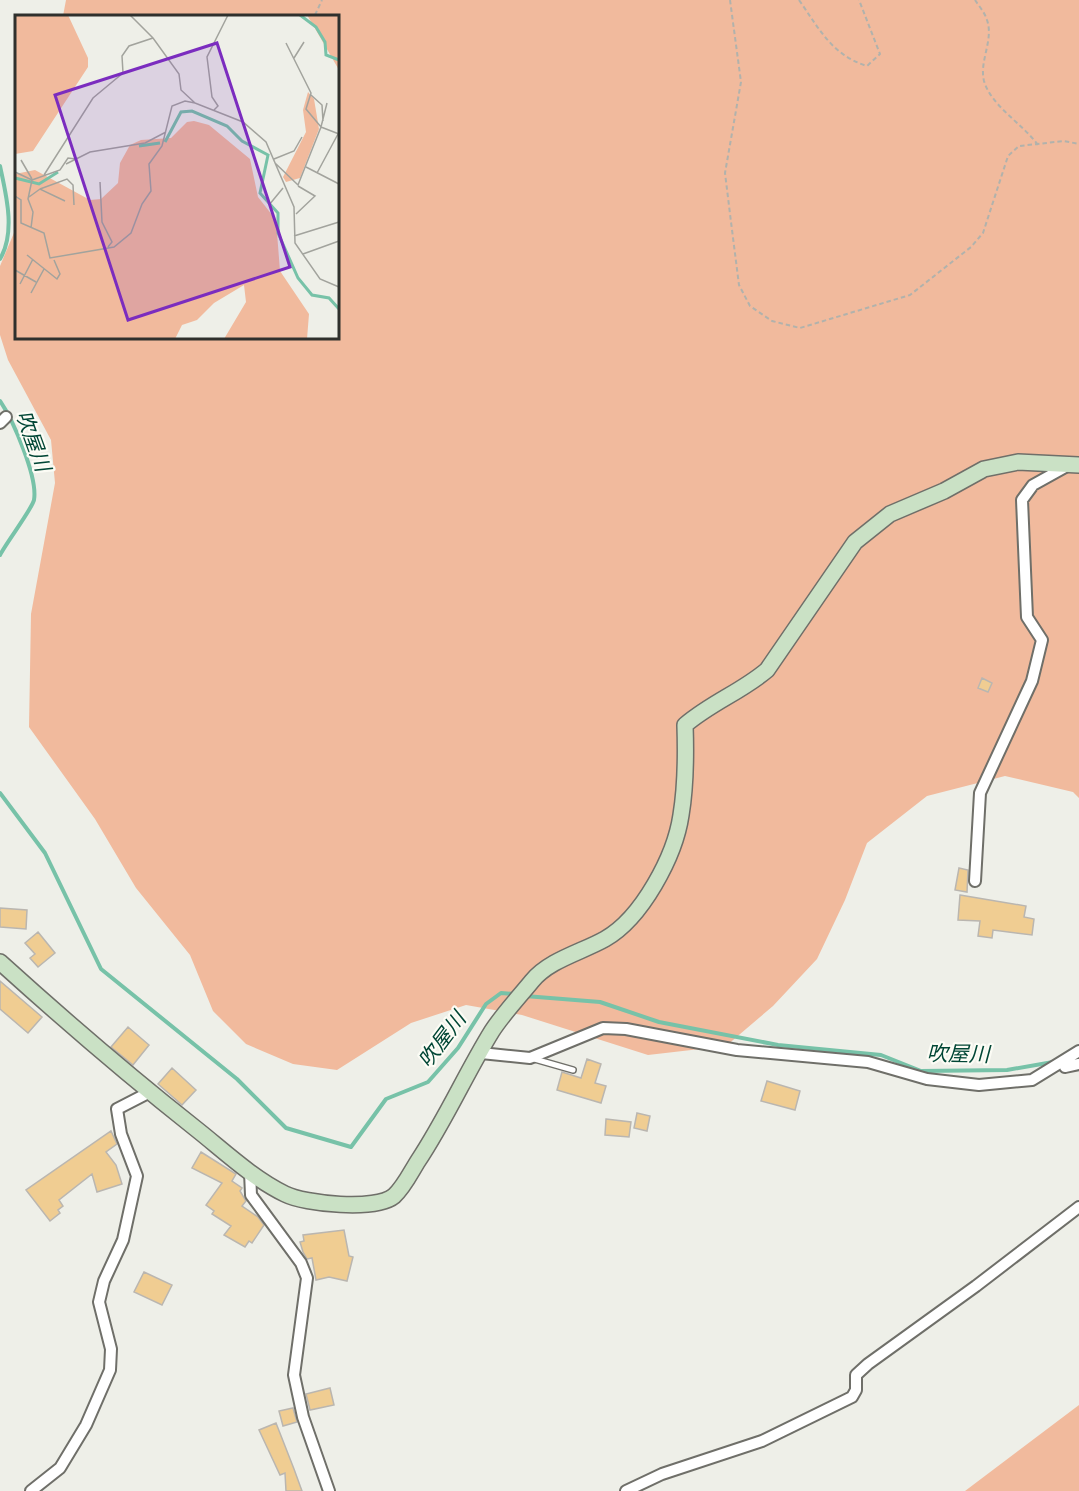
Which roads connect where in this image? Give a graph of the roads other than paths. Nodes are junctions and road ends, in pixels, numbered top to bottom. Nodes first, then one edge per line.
1 (1075, 464) edge
2 (975, 881) dead end
3 (0, 962) edge
4 (1079, 1051) edge
5 (481, 1053) junction
6 (530, 1058) junction
7 (1079, 1064) edge
8 (1065, 1067) dead end
9 (573, 1070) dead end
10 (150, 1092) junction
11 (250, 1172) junction
12 (1079, 1208) edge
13 (31, 1491) edge
14 (329, 1491) edge
15 (626, 1491) edge

1 - 2 street
1 - 5 street
3 - 10 street
4 - 6 street
5 - 6 street
5 - 11 street
6 - 9 lane
7 - 8 street
10 - 11 street
10 - 13 street
11 - 14 street
12 - 15 street

